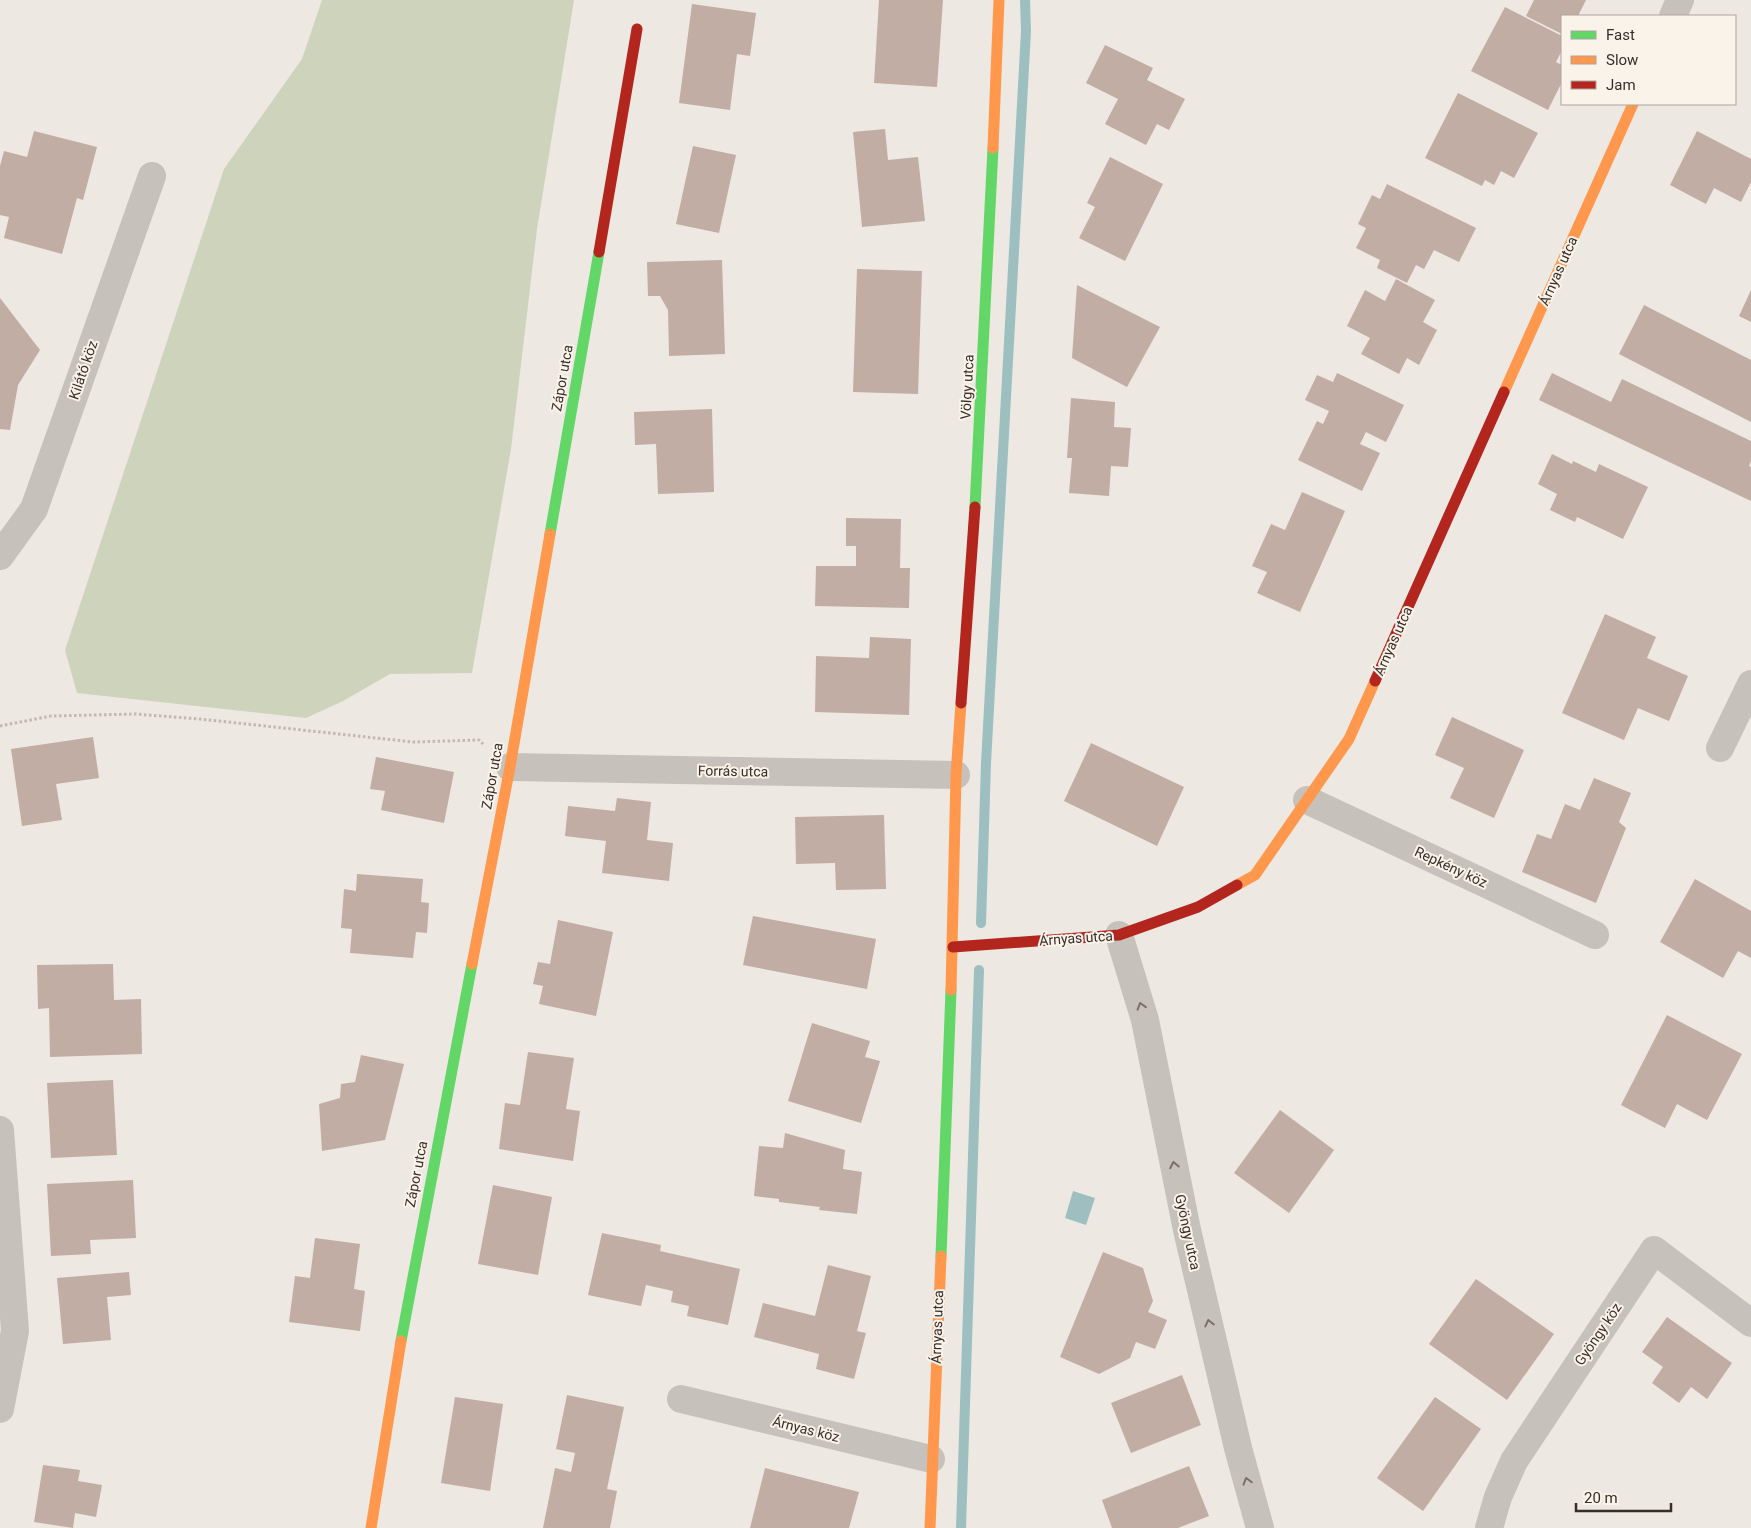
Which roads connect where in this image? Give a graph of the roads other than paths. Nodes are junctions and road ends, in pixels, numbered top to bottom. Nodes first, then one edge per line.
1 (999, 0) edge
2 (1680, 0) edge
3 (1673, 15) edge
4 (637, 29) dead end
5 (1633, 105) edge
6 (152, 176) dead end
7 (0, 556) edge
8 (1751, 684) edge
9 (1720, 748) dead end
10 (510, 767) junction
11 (956, 775) junction
12 (1307, 800) junction
13 (1595, 934) dead end
14 (1119, 935) junction
15 (953, 947) junction
16 (0, 1130) edge
17 (1751, 1323) edge
18 (681, 1399) dead end
19 (0, 1409) edge
20 (931, 1460) junction
21 (371, 1528) edge
22 (930, 1528) edge
23 (1260, 1528) edge
24 (1489, 1528) edge

1 - 11 street, Völgy utca
2 - 3 street
4 - 10 street, Zápor utca
5 - 12 street, Árnyas utca
6 - 7 street, Kilátó köz
8 - 9 street
10 - 11 street, Forrás utca
10 - 21 street, Zápor utca
11 - 15 street, Árnyas utca
12 - 13 street, Repkény köz
12 - 14 street, Árnyas utca
14 - 15 street, Árnyas utca
23 -> 14 street, Gyöngy utca
15 - 20 street, Árnyas utca
16 - 19 street
17 - 24 street, Gyöngy köz
18 - 20 street, Árnyas köz
20 - 22 street, Árnyas utca

